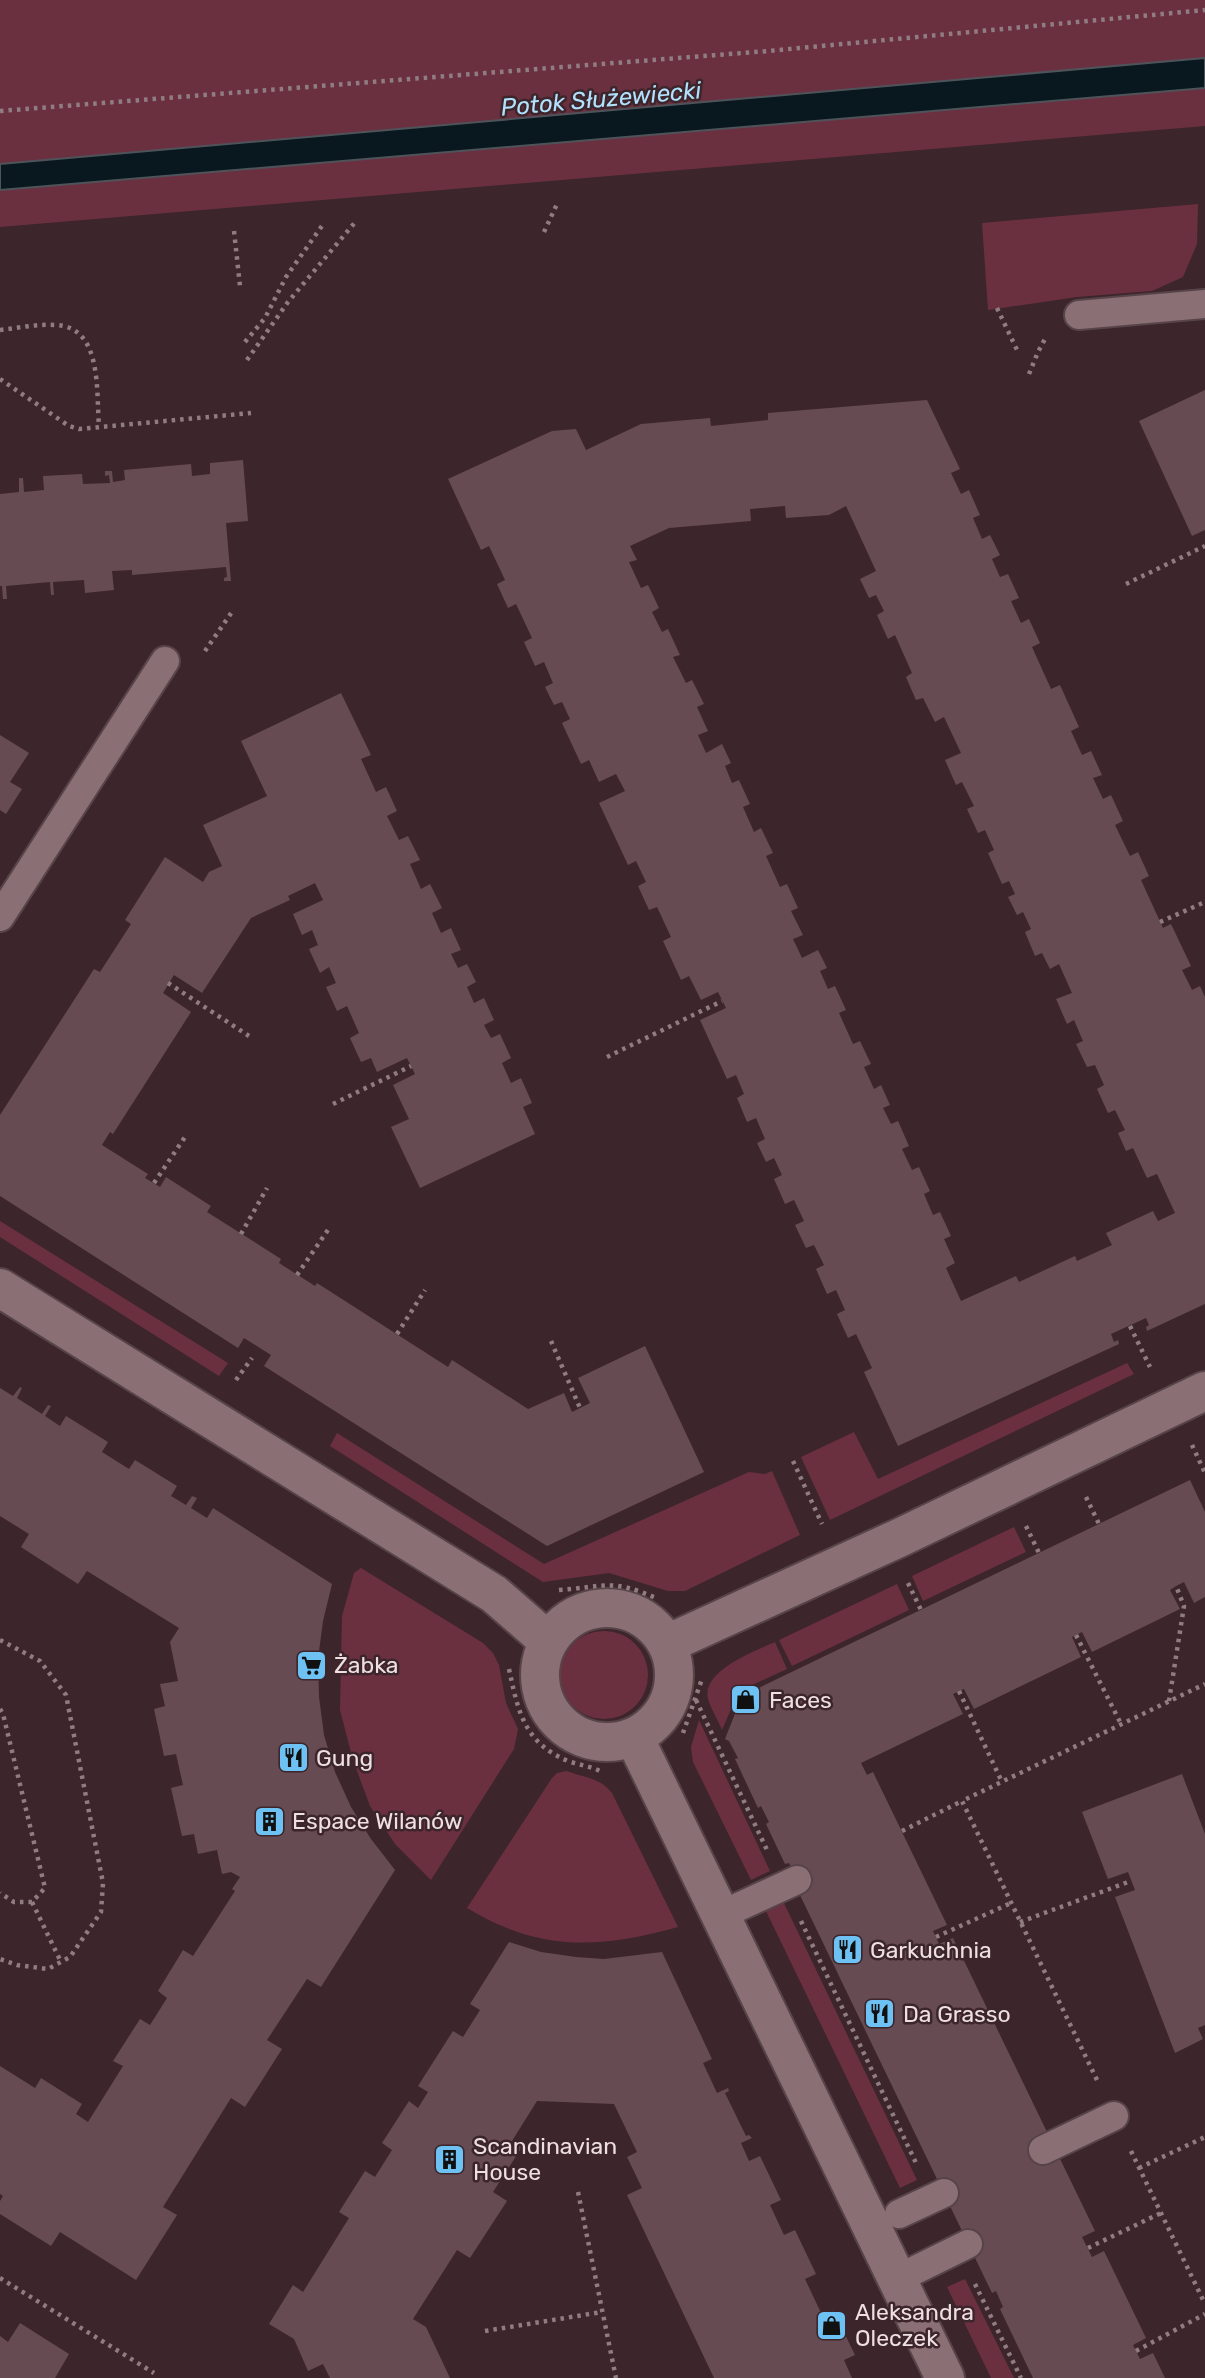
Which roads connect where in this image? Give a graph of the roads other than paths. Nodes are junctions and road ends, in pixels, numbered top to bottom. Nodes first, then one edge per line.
1 (1205, 304) edge
2 (1079, 315) dead end
3 (165, 661) dead end
4 (0, 917) edge
5 (0, 1288) edge
6 (1205, 1391) edge
7 (548, 1641) junction
8 (667, 1644) junction
9 (634, 1737) junction
10 (791, 1883) road end
11 (721, 1915) junction
12 (1114, 2116) road end
13 (1044, 2150) dead end
14 (944, 2193) dead end
15 (899, 2214) dead end
16 (968, 2244) dead end
17 (897, 2279) junction
18 (945, 2378) edge

1 - 2 lane
3 - 4 lane
5 - 7 street
6 - 8 street
7 - 8 street
7 - 9 street
8 - 9 street
9 - 11 street
10 - 11 lane
11 - 17 street
12 - 13 lane
14 - 15 lane
16 - 17 lane
17 - 18 street

